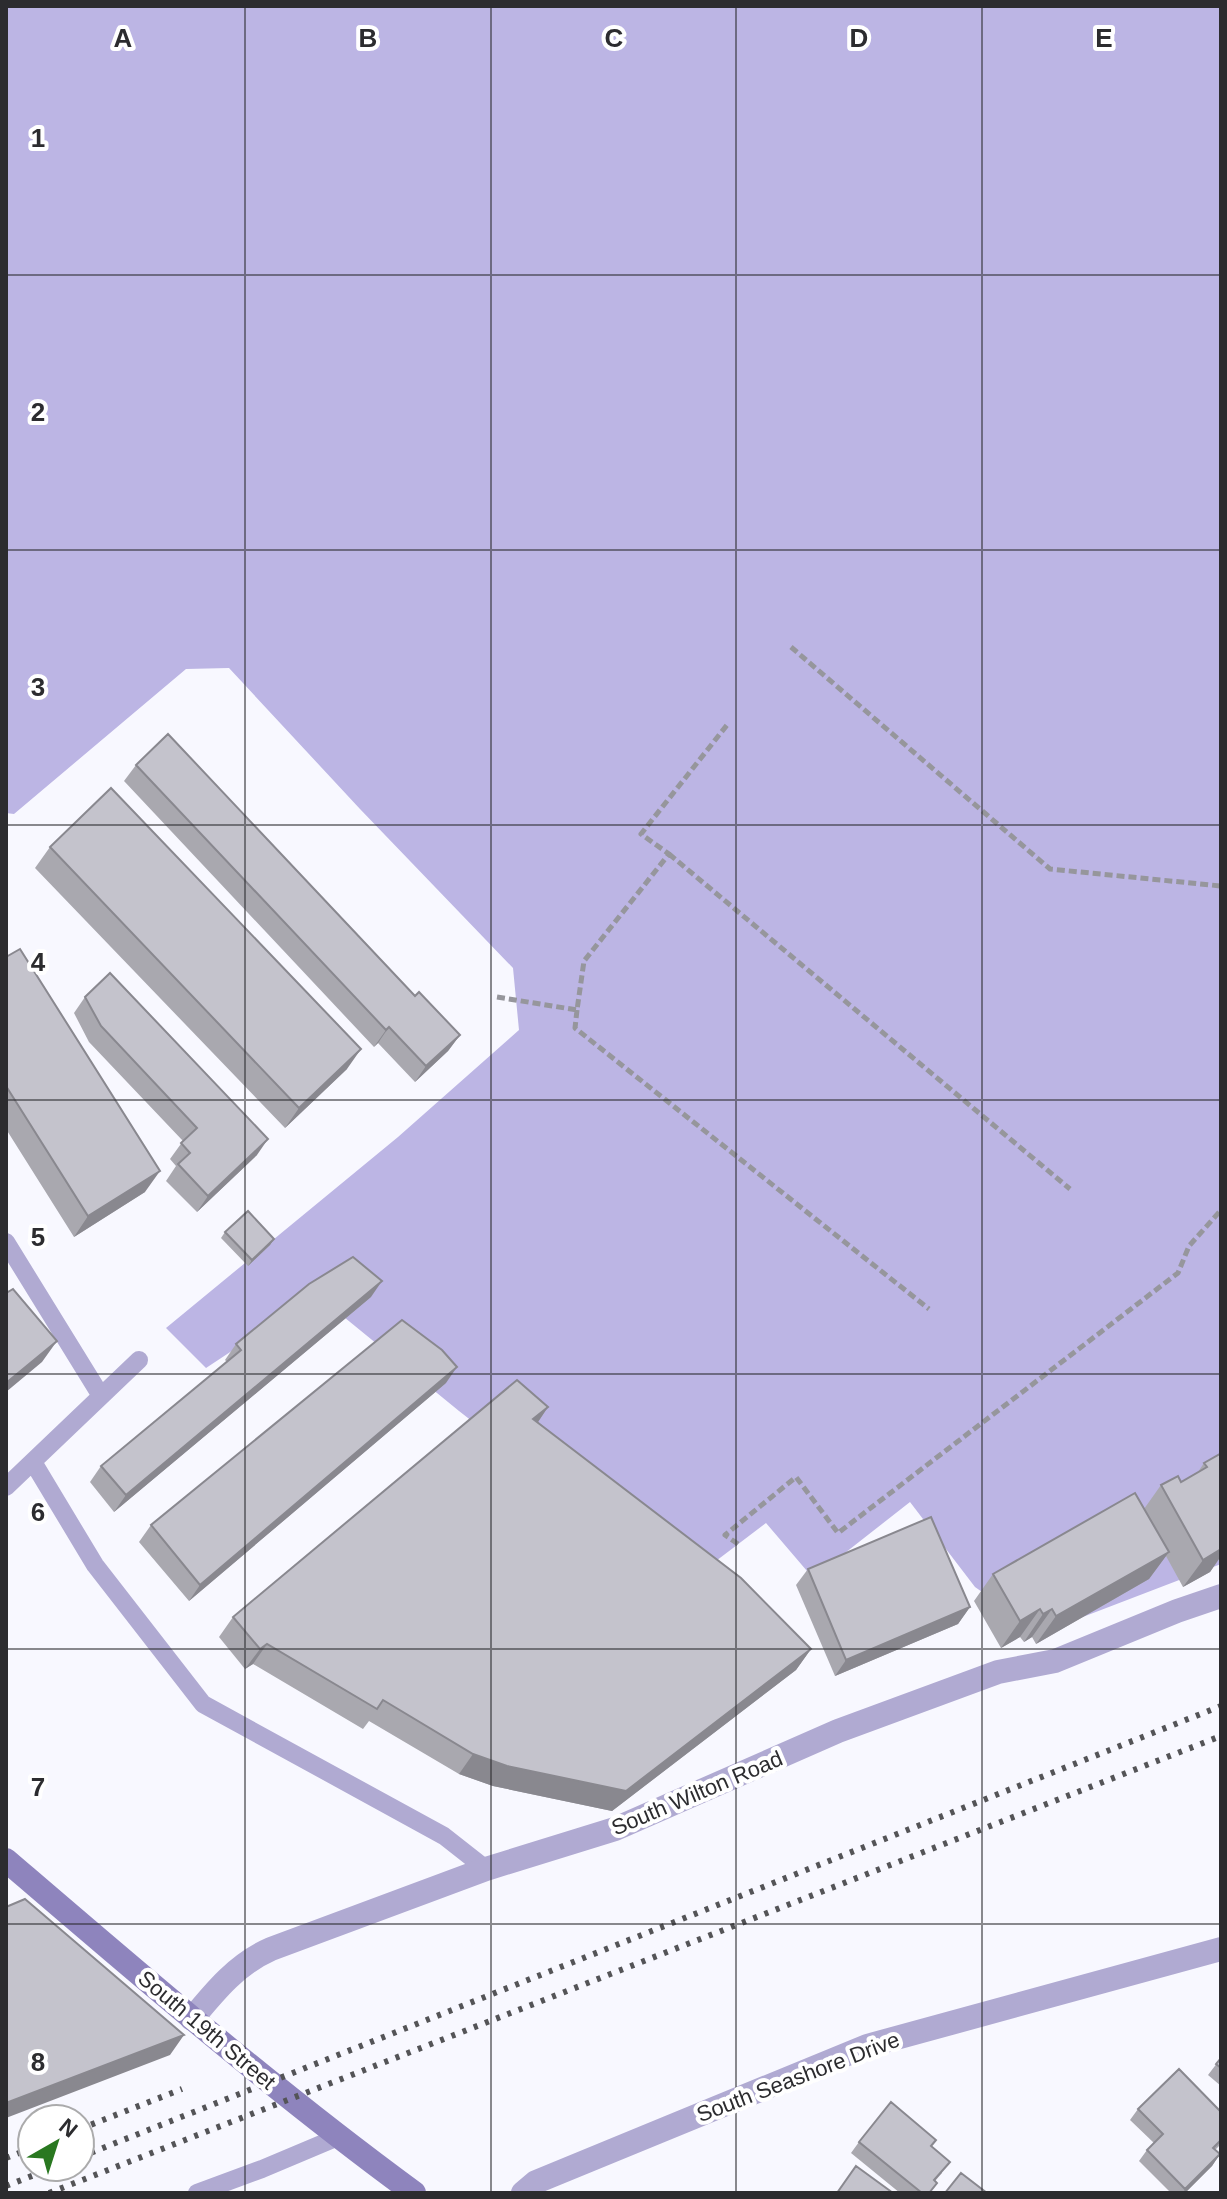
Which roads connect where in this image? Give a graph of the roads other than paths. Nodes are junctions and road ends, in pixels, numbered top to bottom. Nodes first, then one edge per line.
1 (6, 1242) edge
2 (139, 1360) dead end
3 (101, 1396) junction
4 (33, 1462) junction
5 (6, 1487) edge
6 (1221, 1596) edge
7 (6, 1860) edge
8 (486, 1869) junction
9 (1221, 1949) edge
10 (192, 2019) junction
11 (338, 2137) junction
12 (197, 2193) edge
13 (414, 2193) edge
14 (523, 2193) edge

1 - 3 lane
2 - 3 lane
3 - 4 lane
4 - 5 lane
4 - 8 lane
6 - 8 street, South Wilton Road
7 - 10 street, South 19th Street
8 - 10 street, South Wilton Road
9 - 14 street, South Seashore Drive
10 - 11 street, South 19th Street
11 - 12 lane
11 - 13 street, South 19th Street

